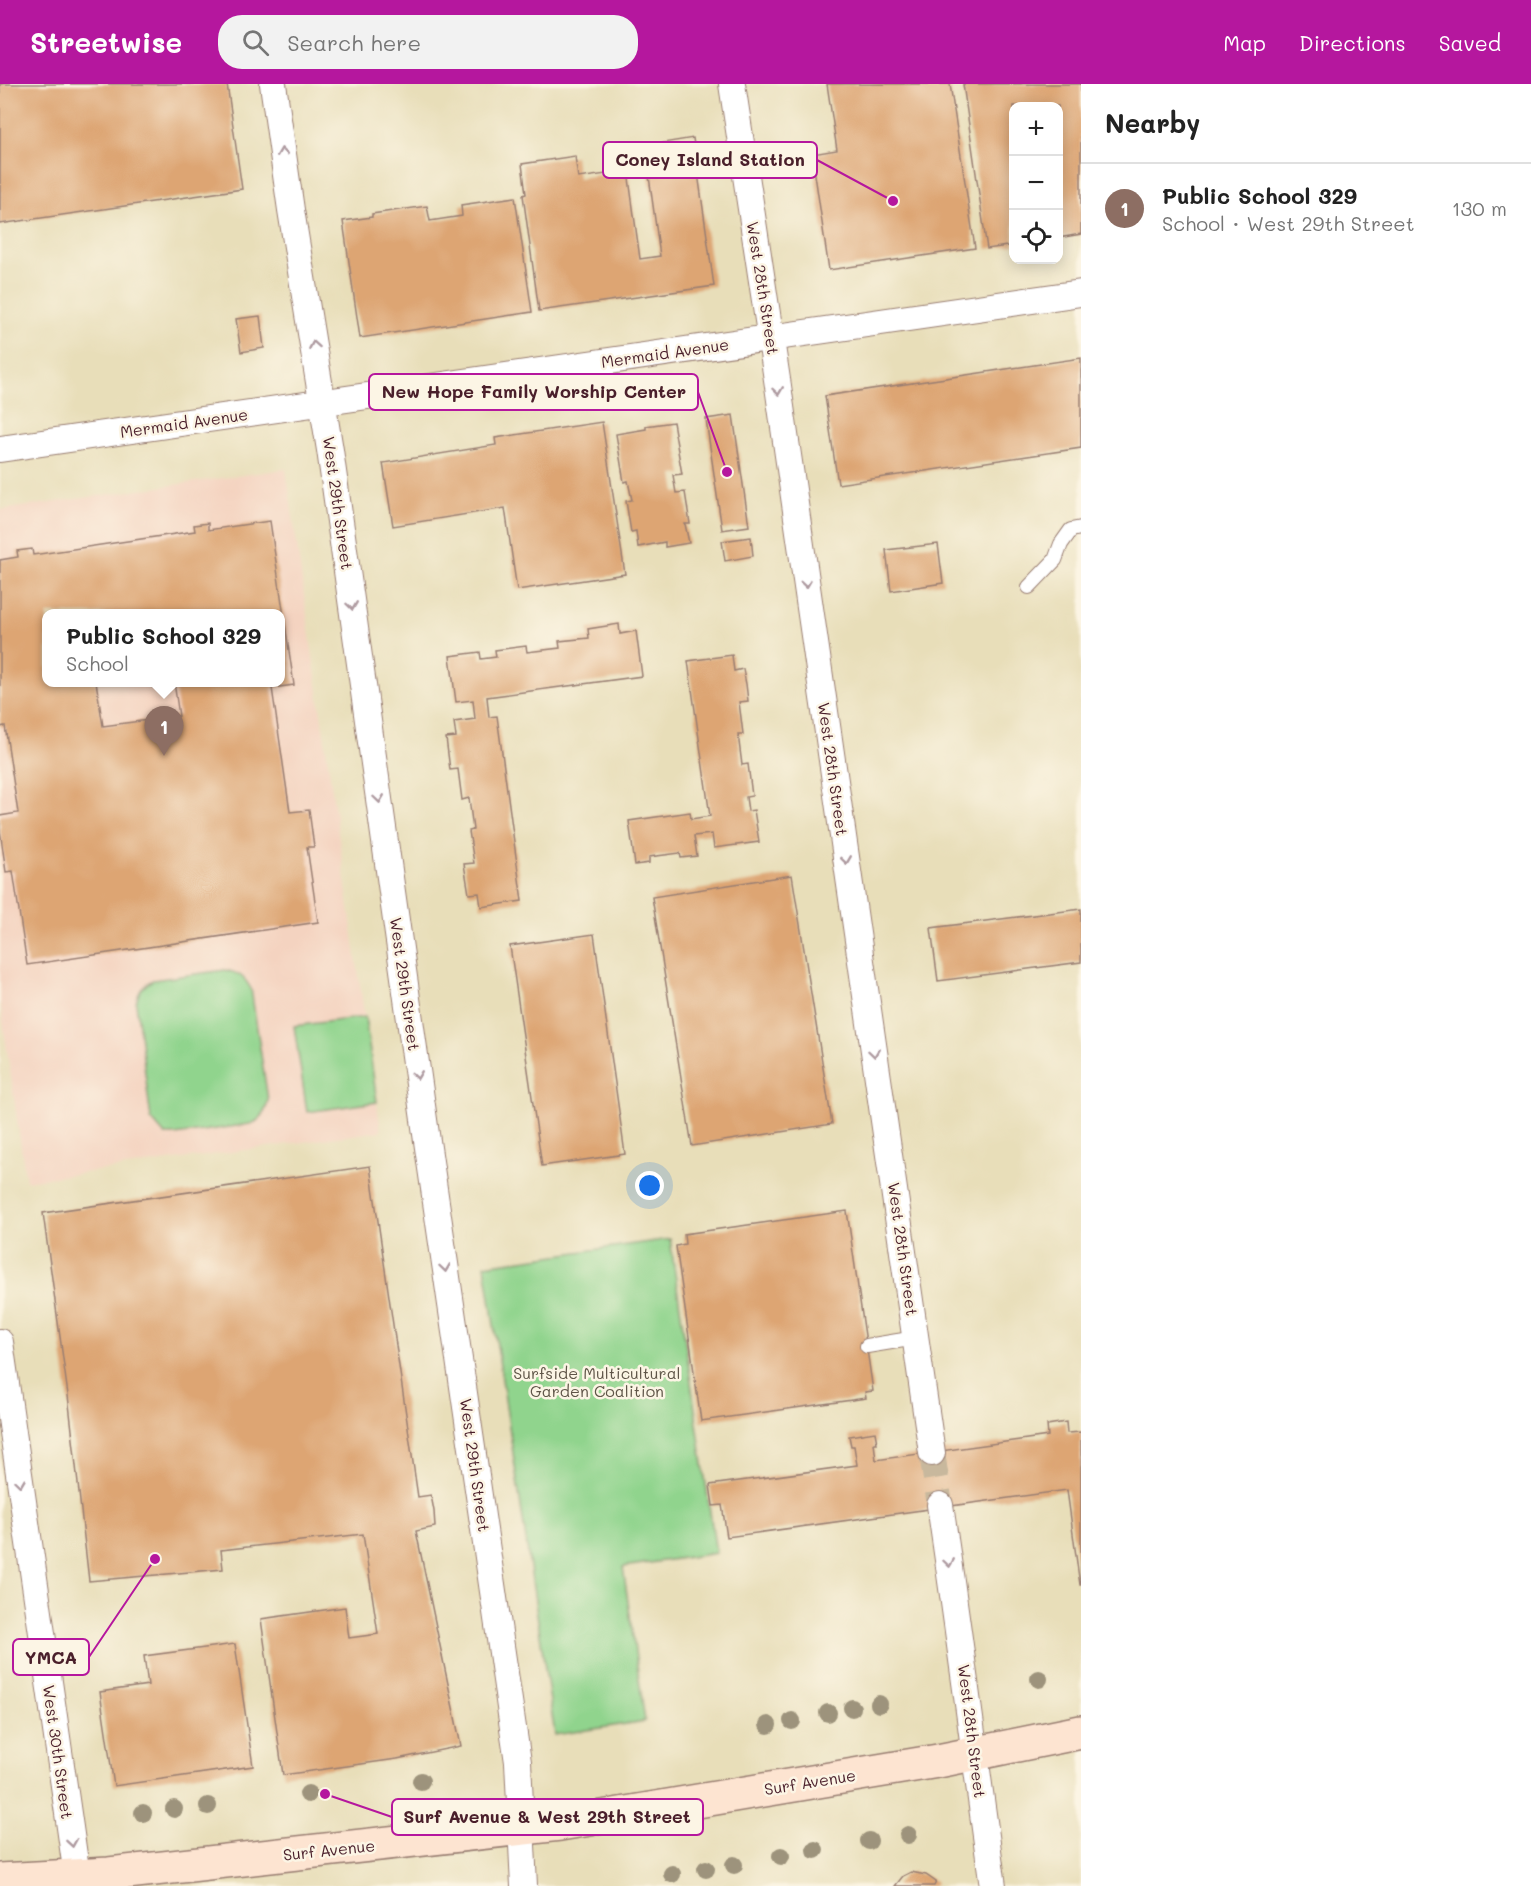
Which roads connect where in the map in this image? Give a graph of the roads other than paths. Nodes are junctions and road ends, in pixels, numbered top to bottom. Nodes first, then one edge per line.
1 (273, 84) edge
2 (732, 84) edge
3 (1081, 293) edge
4 (771, 338) junction
5 (323, 403) junction
6 (0, 450) edge
7 (1081, 528) edge
8 (1029, 587) dead end
9 (916, 1338) junction
10 (0, 1342) edge
11 (867, 1346) dead end
12 (932, 1453) tunnel mouth
13 (940, 1505) tunnel mouth
14 (1081, 1732) edge
15 (974, 1753) junction
16 (521, 1829) junction
17 (77, 1876) junction
18 (0, 1880) edge
19 (524, 1886) edge
20 (993, 1886) edge

5 -> 1 street, West 29th Street
2 - 4 street, West 28th Street
3 - 4 street, Mermaid Avenue
4 - 5 street, Mermaid Avenue
4 -> 9 street, West 28th Street
5 - 6 street, Mermaid Avenue
5 -> 16 street, West 29th Street
7 - 8 lane
9 - 11 lane
9 - 12 street, West 28th Street
10 -> 17 street, West 30th Street
13 -> 15 street, West 28th Street
14 - 15 main road, Surf Avenue
15 - 16 main road, Surf Avenue
15 - 20 street, West 28th Street
16 - 17 main road, Surf Avenue
16 - 19 street, West 29th Street
17 - 18 main road, Surf Avenue

